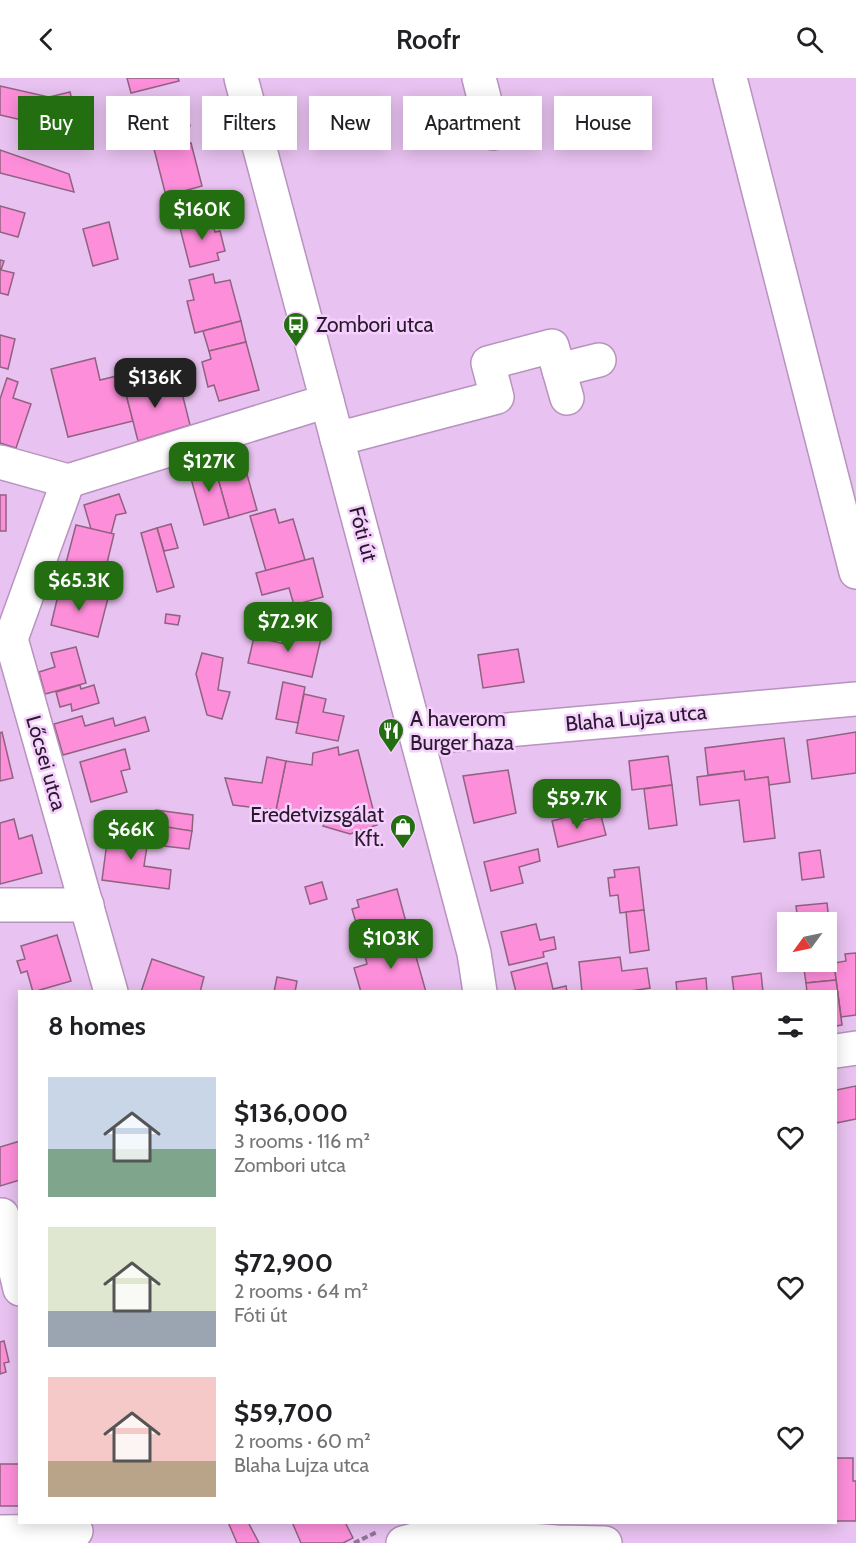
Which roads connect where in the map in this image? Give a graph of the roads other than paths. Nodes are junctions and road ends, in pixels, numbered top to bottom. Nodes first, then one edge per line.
1 (241, 78) edge
2 (479, 78) edge
3 (730, 78) edge
4 (484, 96) edge
5 (599, 360) dead end
6 (327, 401) junction
7 (337, 439) junction
8 (0, 462) edge
9 (68, 481) junction
10 (856, 572) edge
11 (6, 639) edge
12 (856, 699) edge
13 (417, 738) junction
14 (0, 905) edge
15 (87, 905) junction
16 (110, 990) edge
17 (480, 990) edge
18 (856, 1048) edge
19 (837, 1051) edge
20 (7, 1213) edge
21 (18, 1277) edge
22 (0, 1532) edge
23 (76, 1532) edge
24 (557, 1536) edge
25 (403, 1543) edge
26 (605, 1543) edge

1 - 6 street, Fóti út
2 - 4 street
3 - 10 street
5 - 7 street
6 - 7 street, Fóti út
6 - 9 street
7 - 13 street, Fóti út
8 - 9 street
9 - 11 street
11 - 15 street, Lőcsei utca
12 - 13 street, Blaha Lujza utca
13 - 17 street, Fóti út
14 - 15 street
15 - 16 street, Lőcsei utca
18 - 19 street
20 - 21 street
22 - 23 street
24 - 25 street
24 - 26 street

